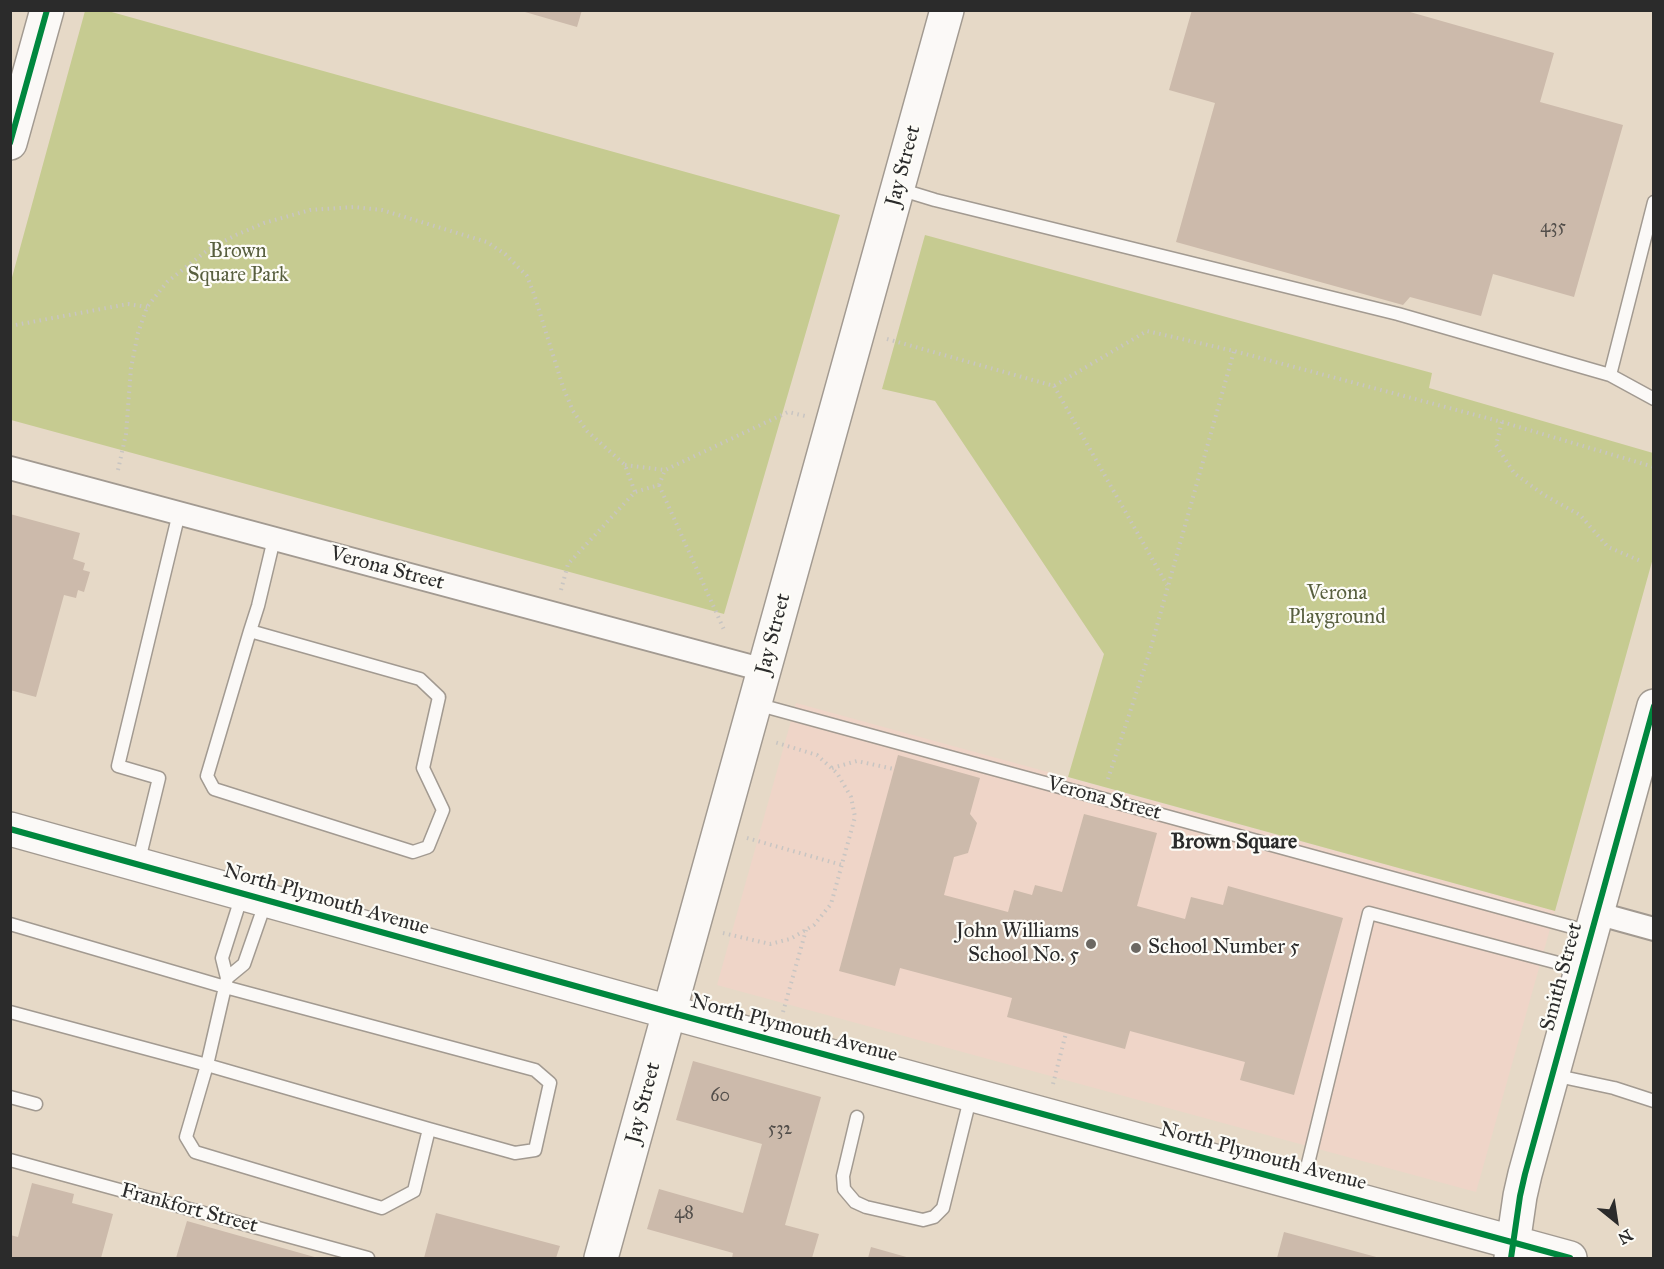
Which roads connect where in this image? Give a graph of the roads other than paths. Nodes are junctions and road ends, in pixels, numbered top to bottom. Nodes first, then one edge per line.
1 (47, 10) edge
2 (947, 10) edge
3 (10, 143) edge
4 (898, 189) junction
5 (1653, 202) edge
6 (1610, 375) junction
7 (1653, 399) edge
8 (10, 468) edge
9 (179, 513) junction
10 (274, 539) junction
11 (250, 631) junction
12 (764, 670) junction
13 (1653, 706) edge
14 (751, 719) junction
15 (10, 829) edge
16 (137, 864) junction
17 (254, 897) junction
18 (1594, 923) junction
19 (10, 924) edge
20 (1653, 929) edge
21 (1581, 969) junction
22 (226, 982) junction
23 (10, 1012) edge
24 (669, 1012) junction
25 (207, 1065) junction
26 (1552, 1075) junction
27 (971, 1094) junction
28 (10, 1097) edge
29 (1653, 1101) edge
30 (36, 1104) dead end
31 (857, 1117) dead end
32 (429, 1129) junction
33 (10, 1160) edge
34 (1303, 1185) junction
35 (1512, 1250) edge
36 (368, 1258) edge
37 (601, 1258) edge
38 (1570, 1258) edge

1 - 3 street
2 - 4 street, Jay Street
4 - 6 lane
4 - 12 street, Jay Street
5 - 6 lane
6 - 7 lane
8 - 9 street, Verona Street
9 - 10 street, Verona Street
9 - 16 lane
10 - 11 lane
10 - 12 street, Verona Street
11 - 11 lane
12 - 14 street, Jay Street
13 - 18 street, Smith Street
14 - 18 lane, Verona Street
14 - 24 street, Jay Street
15 - 16 street, North Plymouth Avenue
16 - 17 street, North Plymouth Avenue
17 - 22 lane
17 - 22 lane
17 - 24 street, North Plymouth Avenue
18 - 20 street, Verona Street
18 - 21 street, Smith Street
19 - 22 lane
21 - 26 street, Smith Street
21 - 34 lane
22 - 25 lane
22 - 32 lane
23 - 25 lane
24 - 27 street, North Plymouth Avenue
24 - 37 street, Jay Street
25 - 32 lane
25 - 32 lane
26 - 29 lane
26 - 35 street, Smith Street
27 - 31 lane
27 - 34 street, North Plymouth Avenue
28 - 30 lane
33 - 36 lane, Frankfort Street
34 - 35 street, North Plymouth Avenue
35 - 38 street, North Plymouth Avenue

